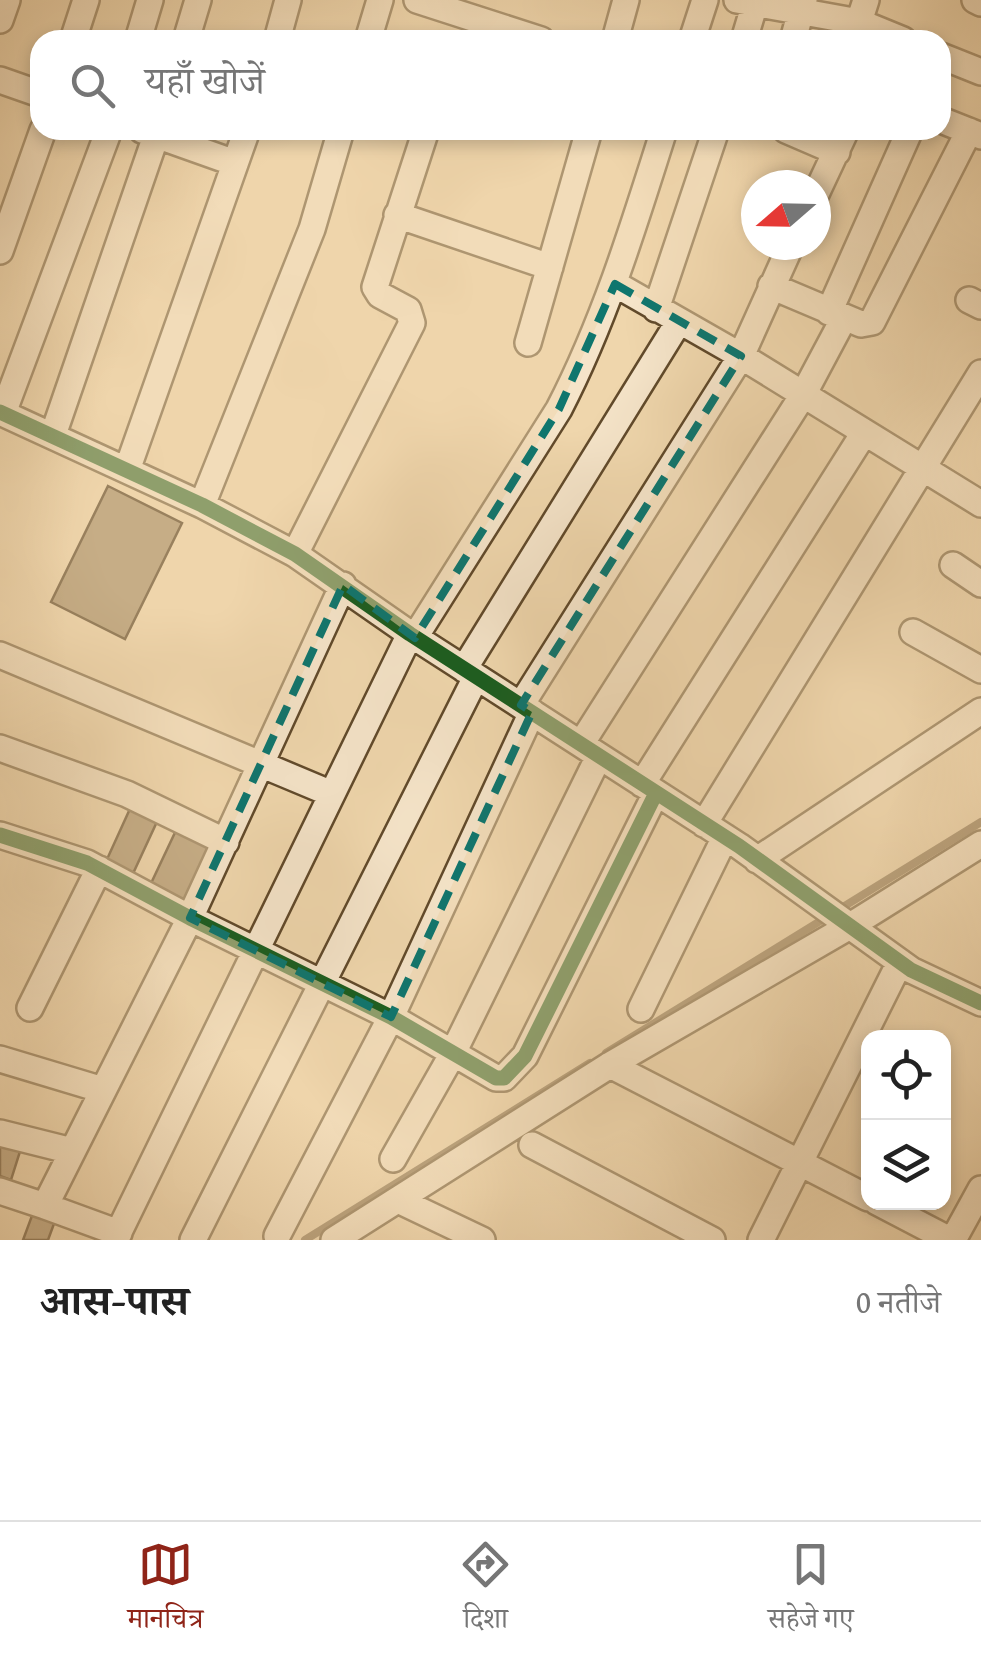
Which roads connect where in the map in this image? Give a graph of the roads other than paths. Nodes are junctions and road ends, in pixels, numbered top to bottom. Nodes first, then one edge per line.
1 (7, 0) edge
2 (86, 0) edge
3 (150, 0) edge
4 (198, 0) edge
5 (288, 0) edge
6 (380, 0) edge
7 (417, 0) edge
8 (626, 0) edge
9 (705, 0) edge
10 (750, 2) edge
11 (802, 6) edge
12 (862, 11) edge
13 (463, 18) edge
14 (0, 20) edge
15 (76, 30) edge
16 (141, 30) edge
17 (189, 30) edge
18 (280, 30) edge
19 (371, 30) edge
20 (506, 30) edge
21 (618, 30) edge
22 (695, 30) edge
23 (746, 30) edge
24 (889, 30) edge
25 (951, 60) edge
26 (981, 72) edge
27 (0, 80) edge
28 (30, 90) edge
29 (951, 124) edge
30 (975, 133) edge
31 (39, 140) edge
32 (106, 140) edge
33 (149, 140) edge
34 (173, 140) edge
35 (243, 140) edge
36 (339, 140) edge
37 (423, 140) edge
38 (586, 140) edge
39 (661, 140) edge
40 (713, 140) edge
41 (906, 140) edge
42 (841, 141) edge
43 (235, 163) junction
44 (827, 170) edge
45 (397, 215) junction
46 (0, 250) edge
47 (784, 260) edge
48 (550, 266) junction
49 (615, 284) junction
50 (771, 286) junction
51 (837, 315) junction
52 (667, 316) junction
53 (528, 344) dead end
54 (740, 356) junction
55 (981, 374) edge
56 (803, 395) junction
57 (2, 413) edge
58 (864, 433) junction
59 (53, 436) junction
60 (923, 468) junction
61 (127, 470) junction
62 (202, 504) junction
63 (981, 504) edge
64 (295, 554) junction
65 (953, 566) dead end
66 (981, 584) edge
67 (343, 586) junction
68 (913, 632) dead end
69 (412, 636) junction
70 (0, 655) edge
71 (981, 670) edge
72 (470, 673) junction
73 (526, 709) junction
74 (981, 711) edge
75 (0, 748) edge
76 (590, 750) junction
77 (262, 765) junction
78 (649, 788) junction
79 (332, 794) junction
80 (714, 831) junction
81 (0, 836) edge
82 (226, 842) junction
83 (981, 844) edge
84 (757, 860) junction
85 (99, 869) junction
86 (190, 918) junction
87 (837, 918) junction
88 (256, 951) junction
89 (900, 962) junction
90 (324, 984) junction
91 (981, 1003) edge
92 (30, 1008) dead end
93 (641, 1009) dead end
94 (391, 1017) junction
95 (452, 1054) junction
96 (0, 1059) edge
97 (610, 1066) junction
98 (104, 1090) junction
99 (0, 1133) edge
100 (532, 1146) dead end
101 (72, 1151) junction
102 (392, 1159) dead end
103 (800, 1163) junction
104 (981, 1189) edge
105 (0, 1191) edge
106 (861, 1194) edge
107 (398, 1200) junction
108 (45, 1206) junction
109 (893, 1210) edge
110 (277, 1236) dead end
111 (117, 1237) edge
112 (193, 1240) edge
113 (334, 1240) edge
114 (482, 1240) edge
115 (712, 1240) edge
116 (761, 1240) edge
117 (952, 1240) edge

1 - 14 street
2 - 15 street
3 - 16 street
4 - 17 street
5 - 18 street
6 - 19 street
7 - 13 street
8 - 21 street
9 - 22 street
10 - 11 street
10 - 23 street
11 - 12 street
12 - 24 street
13 - 20 street
25 - 26 street
27 - 28 street
29 - 30 street
30 - 51 street
31 - 46 street
32 - 57 street
33 - 59 street
34 - 43 street
35 - 43 street
36 - 62 street
37 - 45 street
38 - 48 street
39 - 49 street
40 - 52 street
41 - 51 street
42 - 44 street
43 - 61 street
45 - 48 street
45 - 64 street
47 - 50 street
48 - 53 street
49 - 52 street
49 - 69 street
50 - 51 street
50 - 54 street
51 - 56 street
52 - 54 street
52 - 72 street
54 - 56 street
54 - 73 street
55 - 60 street
56 - 58 street
56 - 76 street
57 - 59 street
58 - 60 street
58 - 78 street
59 - 61 street
60 - 63 street
60 - 80 street
61 - 62 street
62 - 64 street
64 - 67 street
65 - 66 street
67 - 69 street
67 - 77 street
68 - 71 street
69 - 72 street
69 - 79 street
70 - 77 street
72 - 73 street
72 - 90 street
73 - 76 street
73 - 94 street
74 - 84 street
75 - 82 street
76 - 78 street
76 - 95 street
77 - 79 street
77 - 82 street
78 - 80 street
78 - 95 street
79 - 88 street
80 - 84 street
80 - 93 street
81 - 85 street
82 - 86 street
83 - 87 street
84 - 87 street
85 - 86 street
85 - 92 street
86 - 88 street
86 - 98 street
87 - 89 street
87 - 97 street
88 - 90 street
88 - 111 street
89 - 91 street
89 - 103 street
90 - 94 street
90 - 112 street
94 - 95 street
94 - 110 street
95 - 102 street
96 - 98 street
97 - 103 street
97 - 107 street
98 - 101 street
99 - 101 street
100 - 115 street
101 - 108 street
103 - 106 street
103 - 116 street
104 - 117 street
105 - 108 street
107 - 113 street
107 - 114 street
108 - 111 street
109 - 117 street

